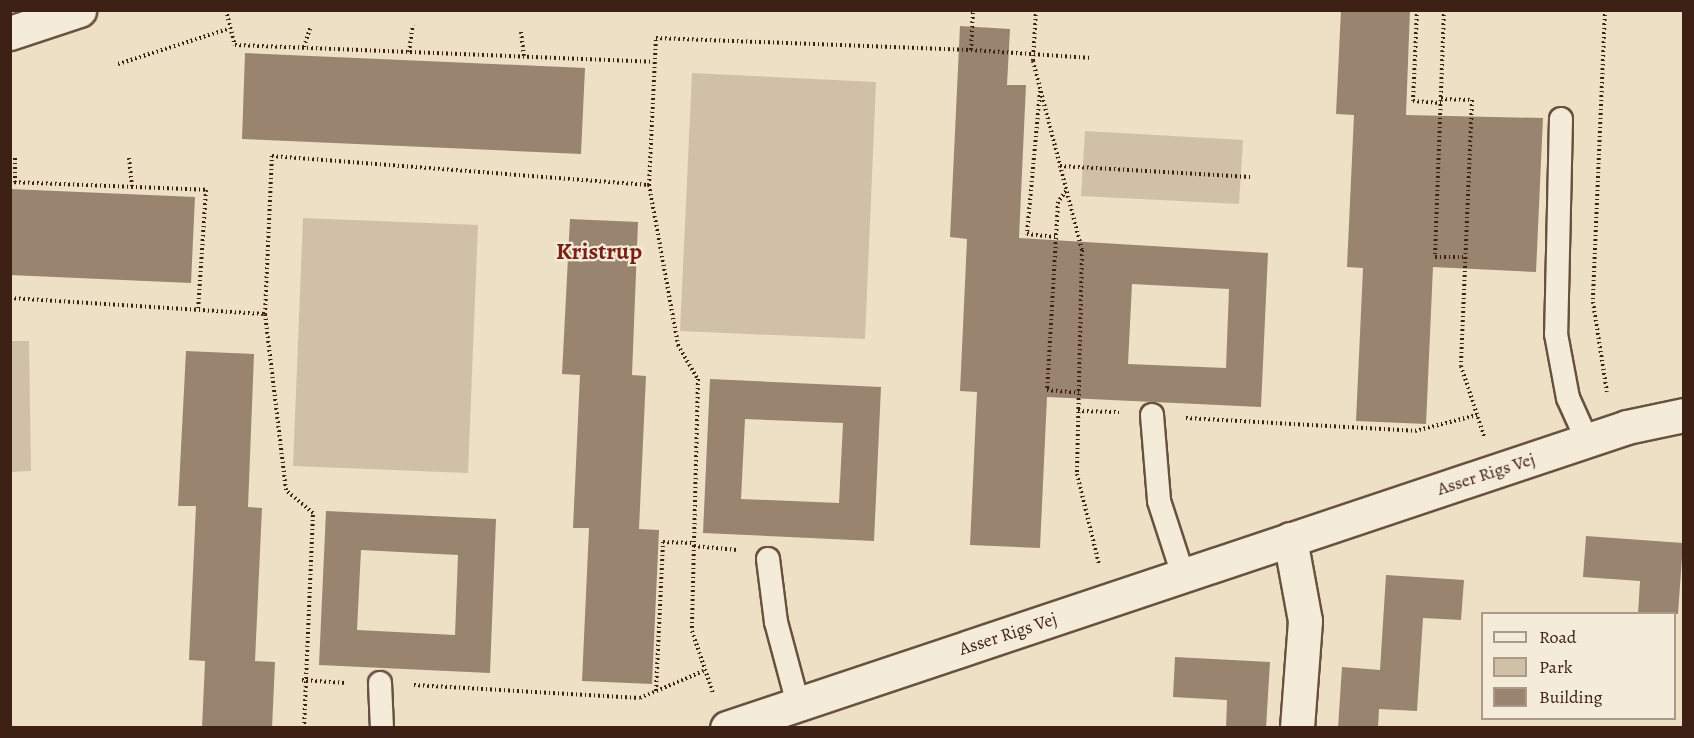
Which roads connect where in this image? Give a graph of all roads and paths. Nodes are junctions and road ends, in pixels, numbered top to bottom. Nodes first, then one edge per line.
1 (80, 10) edge
2 (226, 10) edge
3 (973, 10) edge
4 (1036, 10) edge
5 (1417, 10) edge
6 (1444, 10) edge
7 (1605, 10) edge
8 (413, 25) dead end
9 (310, 28) dead end
10 (228, 29) junction
11 (521, 32) dead end
12 (10, 33) edge
13 (304, 47) junction
14 (971, 50) junction
15 (409, 51) junction
16 (1034, 54) junction
17 (524, 56) junction
18 (1092, 58) dead end
19 (653, 62) junction
20 (118, 64) dead end
21 (1041, 90) junction
22 (1441, 101) junction
23 (1562, 119) dead end
24 (15, 157) dead end
25 (129, 158) dead end
26 (1060, 166) junction
27 (1251, 177) dead end
28 (13, 182) edge
29 (649, 185) junction
30 (132, 187) junction
31 (1066, 191) junction
32 (1056, 237) junction
33 (1463, 257) junction
34 (10, 298) edge
35 (198, 310) junction
36 (265, 314) junction
37 (1078, 393) junction
38 (1078, 411) junction
39 (1152, 415) junction
40 (1683, 415) edge
41 (1477, 416) junction
42 (1627, 427) junction
43 (1483, 433) dead end
44 (1587, 440) junction
45 (1290, 539) junction
46 (694, 544) junction
47 (768, 559) joint
48 (1099, 563) dead end
49 (1183, 575) junction
50 (704, 670) junction
51 (302, 680) junction
52 (380, 683) junction
53 (656, 691) junction
54 (712, 692) dead end
55 (798, 704) junction
56 (304, 728) edge
57 (382, 728) edge
58 (727, 728) edge
59 (1297, 728) edge

1 - 12 street
2 - 10 path
3 - 14 path
4 - 16 path
5 - 22 path
6 - 22 path
7 - 42 path
8 - 15 path
9 - 13 path
10 - 13 path
10 - 20 path
11 - 17 path
13 - 15 path
14 - 16 path
14 - 19 path
15 - 17 path
16 - 18 path
16 - 21 path
17 - 19 path
19 - 29 path
21 - 26 path
21 - 32 path
22 - 33 path
22 - 33 path
23 - 44 lane
24 - 28 path
25 - 30 path
26 - 27 path
26 - 31 path
28 - 30 path
29 - 36 path
29 - 46 path
30 - 35 path
31 - 32 path
31 - 37 path
32 - 37 path
33 - 41 path
34 - 35 path
35 - 36 path
36 - 51 path
37 - 38 path
38 - 39 path
38 - 48 path
39 - 41 path
39 - 49 lane
40 - 42 street, Asser Rigs Vej
41 - 43 path
42 - 44 street, Asser Rigs Vej
44 - 45 street, Asser Rigs Vej
45 - 49 street, Asser Rigs Vej
45 - 59 street
46 - 47 path
46 - 50 path
46 - 53 path
47 - 55 lane
49 - 55 street, Asser Rigs Vej
50 - 53 path
50 - 54 path
51 - 52 path
51 - 56 path
52 - 53 path
52 - 57 lane
55 - 58 street, Asser Rigs Vej

